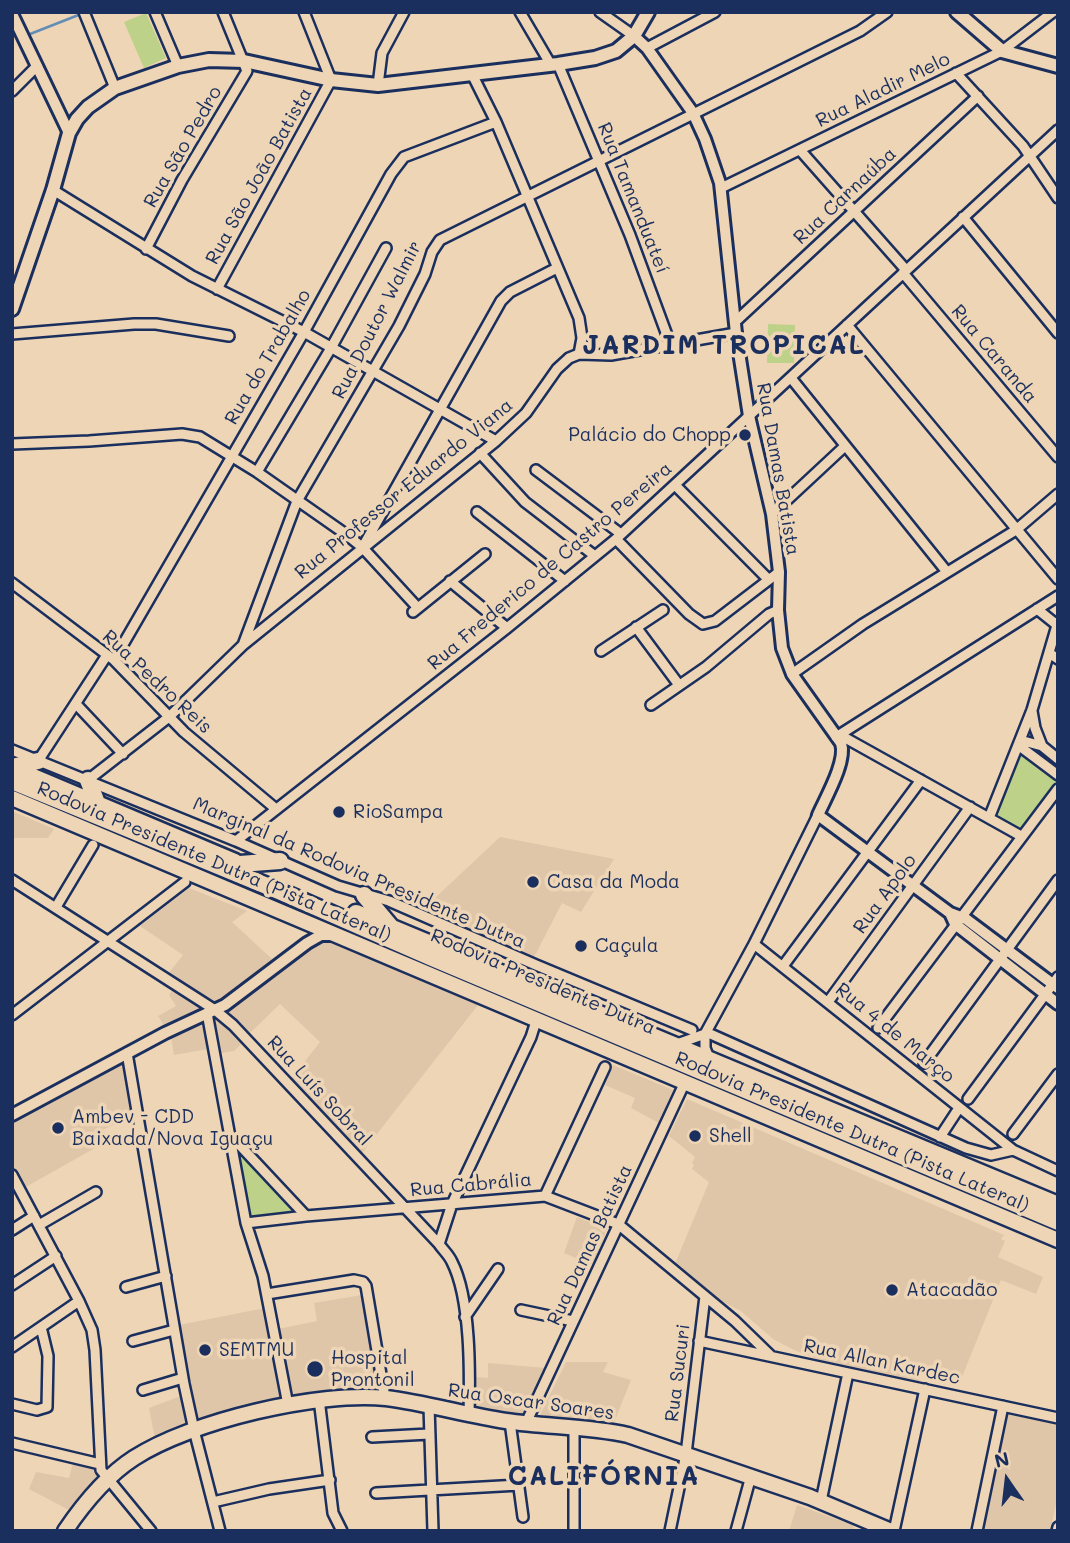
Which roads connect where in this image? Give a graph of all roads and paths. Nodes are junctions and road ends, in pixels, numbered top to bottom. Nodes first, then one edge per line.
1 (155, 12) edge
2 (223, 12) edge
3 (304, 12) edge
4 (404, 12) edge
5 (520, 12) edge
6 (600, 12) edge
7 (648, 12) edge
8 (715, 12) edge
9 (887, 12) edge
10 (957, 12) edge
11 (1053, 12) edge
12 (12, 14) edge
13 (85, 14) edge
14 (634, 36) junction
15 (648, 48) junction
16 (1002, 51) junction
17 (244, 61) junction
18 (554, 65) junction
19 (37, 66) junction
20 (178, 66) junction
21 (1058, 66) edge
22 (956, 73) junction
23 (472, 74) junction
24 (331, 80) junction
25 (378, 85) junction
26 (115, 88) junction
27 (12, 91) edge
28 (978, 96) junction
29 (693, 113) junction
30 (496, 122) junction
31 (1058, 130) edge
32 (69, 133) junction
33 (800, 150) junction
34 (1030, 156) junction
35 (598, 160) junction
36 (721, 188) junction
37 (53, 190) junction
38 (526, 196) junction
39 (1058, 198) edge
40 (854, 211) junction
41 (963, 217) junction
42 (386, 248) dead end
43 (146, 249) junction
44 (558, 268) junction
45 (905, 272) junction
46 (217, 289) junction
47 (12, 309) edge
48 (847, 324) junction
49 (736, 327) junction
50 (304, 332) junction
51 (1058, 333) edge
52 (12, 334) edge
53 (229, 336) dead end
54 (671, 346) junction
55 (331, 348) junction
56 (579, 355) junction
57 (373, 372) junction
58 (791, 378) junction
59 (441, 410) junction
60 (749, 416) junction
61 (496, 441) junction
62 (12, 444) edge
63 (845, 446) junction
64 (480, 453) junction
65 (231, 456) junction
66 (1058, 457) edge
67 (536, 470) dead end
68 (257, 472) junction
69 (675, 485) junction
70 (1058, 494) edge
71 (298, 501) junction
72 (388, 502) junction
73 (477, 512) dead end
74 (772, 514) junction
75 (397, 520) junction
76 (1016, 530) junction
77 (618, 536) junction
78 (362, 547) junction
79 (485, 554) dead end
80 (595, 556) junction
81 (779, 572) junction
82 (947, 572) junction
83 (768, 579) junction
84 (1058, 579) edge
85 (450, 581) junction
86 (565, 581) junction
87 (12, 583) edge
88 (1058, 596) edge
89 (1038, 608) junction
90 (663, 610) dead end
91 (778, 610) junction
92 (1057, 624) edge
93 (635, 627) junction
94 (507, 628) junction
95 (243, 645) junction
96 (601, 651) dead end
97 (1049, 653) junction
98 (110, 657) junction
99 (1058, 659) edge
100 (792, 674) junction
101 (679, 685) junction
102 (76, 704) junction
103 (651, 705) dead end
104 (1032, 710) junction
105 (169, 717) junction
106 (838, 736) junction
107 (1019, 742) junction
108 (1042, 746) junction
109 (12, 750) edge
110 (122, 754) junction
111 (1058, 759) edge
112 (38, 761) junction
113 (12, 767) edge
114 (1058, 775) edge
115 (88, 780) junction
116 (921, 780) junction
117 (12, 781) edge
118 (1058, 789) edge
119 (12, 798) edge
120 (97, 803) junction
121 (970, 807) junction
122 (276, 809) junction
123 (818, 815) junction
124 (989, 818) junction
125 (1021, 836) junction
126 (236, 841) junction
127 (93, 845) dead end
128 (866, 852) junction
129 (280, 861) junction
130 (240, 864) junction
131 (12, 880) edge
132 (1058, 880) edge
133 (184, 882) dead end
134 (913, 886) junction
135 (364, 895) junction
136 (56, 907) junction
137 (287, 914) junction
138 (955, 918) junction
139 (392, 928) junction
140 (338, 935) junction
141 (108, 941) junction
142 (307, 943) junction
143 (754, 944) junction
144 (1007, 949) junction
145 (999, 959) junction
146 (783, 966) junction
147 (1056, 983) edge
148 (1045, 994) junction
149 (12, 1000) edge
150 (828, 1002) junction
151 (1058, 1004) edge
152 (22, 1007) junction
153 (211, 1011) junction
154 (12, 1015) edge
155 (537, 1018) junction
156 (878, 1028) dead end
157 (692, 1030) dead end
158 (705, 1033) junction
159 (673, 1044) junction
160 (127, 1054) junction
161 (711, 1062) junction
162 (924, 1063) dead end
163 (605, 1067) dead end
164 (1058, 1074) edge
165 (685, 1082) junction
166 (968, 1099) dead end
167 (959, 1108) junction
168 (12, 1115) edge
169 (1013, 1134) dead end
170 (231, 1137) junction
171 (940, 1137) junction
172 (1013, 1150) junction
173 (1058, 1171) edge
174 (12, 1175) edge
175 (96, 1192) dead end
176 (545, 1196) junction
177 (453, 1204) junction
178 (1058, 1205) edge
179 (405, 1209) junction
180 (306, 1216) junction
181 (37, 1221) junction
182 (1058, 1222) edge
183 (246, 1223) junction
184 (618, 1224) junction
185 (12, 1230) edge
186 (1058, 1240) edge
187 (439, 1244) junction
188 (56, 1256) junction
189 (498, 1269) dead end
190 (166, 1276) junction
191 (12, 1286) edge
192 (127, 1287) dead end
193 (267, 1294) junction
194 (705, 1296) junction
195 (79, 1301) junction
196 (521, 1310) dead end
197 (465, 1317) junction
198 (573, 1321) junction
199 (41, 1327) junction
200 (174, 1330) junction
201 (133, 1341) dead end
202 (699, 1341) junction
203 (12, 1347) edge
204 (771, 1356) junction
205 (848, 1373) junction
206 (184, 1378) junction
207 (143, 1390) dead end
208 (925, 1390) junction
209 (385, 1398) junction
210 (319, 1399) junction
211 (12, 1404) edge
212 (288, 1405) junction
213 (429, 1406) junction
214 (1003, 1406) junction
215 (469, 1415) junction
216 (1058, 1418) edge
217 (510, 1422) junction
218 (526, 1423) junction
219 (574, 1427) junction
220 (194, 1430) junction
221 (429, 1434) junction
222 (372, 1437) dead end
223 (12, 1443) edge
224 (686, 1454) junction
225 (100, 1464) junction
226 (751, 1476) junction
227 (107, 1478) junction
228 (330, 1480) junction
229 (519, 1485) junction
230 (432, 1490) junction
231 (376, 1493) dead end
232 (821, 1501) junction
233 (213, 1502) junction
234 (523, 1517) dead end
235 (863, 1525) edge
236 (65, 1531) edge
237 (151, 1531) edge
238 (220, 1531) edge
239 (342, 1531) edge
240 (433, 1531) edge
241 (574, 1531) edge
242 (670, 1531) edge
243 (736, 1531) edge
244 (893, 1531) edge
245 (976, 1531) edge

1 - 20 street
2 - 17 street
3 - 24 street
4 - 25 street
5 - 18 street, Rua Tamanduateí
6 - 14 street
7 - 14 main road
8 - 15 street
9 - 29 street, Rua Doutor Walmir
10 - 16 main road
11 - 16 street, Rua Aladir Melo
12 - 19 street
13 - 26 street
14 - 15 street
14 - 18 main road
15 - 29 street, Rua Damas Batista
16 - 21 main road
16 - 22 street, Rua Aladir Melo
17 - 20 main road
17 - 24 main road
17 - 43 street, Rua São Pedro
18 - 23 main road
18 - 35 street, Rua Tamanduateí
19 - 27 street
19 - 32 street
20 - 26 main road
22 - 28 street
22 - 33 street, Rua Aladir Melo
23 - 25 main road
23 - 30 street
24 - 25 main road
24 - 46 street, Rua São João Batista
26 - 32 main road
28 - 34 street
28 - 40 street, Rua Carnaúba
29 - 35 street, Rua Doutor Walmir
29 - 36 street, Rua Damas Batista
30 - 38 street
30 - 50 street, Rua do Trabalho
31 - 34 street, Rua Frederico de Castro Pereira
32 - 37 main road
33 - 36 street, Rua Aladir Melo
33 - 40 street, Rua Caranda
34 - 39 street
34 - 41 street, Rua Frederico de Castro Pereira
35 - 38 street, Rua Doutor Walmir
35 - 54 street, Rua Tamanduateí
36 - 49 street, Rua Damas Batista
37 - 43 street
37 - 47 main road
38 - 44 street
38 - 57 street, Rua Doutor Walmir
40 - 45 street, Rua Caranda
40 - 49 street, Rua Carnaúba
41 - 45 street, Rua Frederico de Castro Pereira
41 - 51 street
42 - 55 street
43 - 46 street
44 - 56 street
44 - 59 street
45 - 48 street, Rua Frederico de Castro Pereira
45 - 66 street, Rua Caranda
46 - 50 street
48 - 58 street, Rua Frederico de Castro Pereira
48 - 76 street
49 - 54 street
49 - 60 street, Rua Damas Batista
50 - 55 street
50 - 65 street, Rua do Trabalho
52 - 53 street
54 - 56 street
55 - 57 street
55 - 68 street
56 - 61 street, Rua Professor Eduardo Viana
57 - 59 street
57 - 71 street, Rua Doutor Walmir
58 - 60 street, Rua Frederico de Castro Pereira
58 - 63 street
59 - 61 street
59 - 72 street
60 - 69 street, Rua Frederico de Castro Pereira
60 - 74 street, Rua Damas Batista
61 - 64 street, Rua Professor Eduardo Viana
62 - 65 street
63 - 74 street
63 - 82 street
64 - 75 street, Rua Professor Eduardo Viana
64 - 80 street
65 - 68 street
65 - 98 street, Rua do Trabalho
67 - 77 street
68 - 71 street
69 - 77 street, Rua Frederico de Castro Pereira
69 - 83 street
70 - 76 street
71 - 78 street
71 - 95 street, Rua Doutor Walmir
72 - 75 street
72 - 78 street
73 - 86 street
74 - 81 street, Rua Damas Batista
75 - 78 street, Rua Professor Eduardo Viana
76 - 82 street
76 - 84 street
77 - 80 street, Rua Frederico de Castro Pereira
77 - 83 street
78 - 85 street
78 - 95 street, Rua Professor Eduardo Viana
79 - 85 street
80 - 86 street, Rua Frederico de Castro Pereira
81 - 83 street
81 - 91 street, Rua Damas Batista
82 - 100 street
85 - 94 street
86 - 94 street, Rua Frederico de Castro Pereira
87 - 98 street, Rua Pedro Reis
88 - 89 street
89 - 92 street
89 - 106 street
90 - 93 street
91 - 100 street, Rua Damas Batista
91 - 101 street
92 - 97 street
93 - 96 street
93 - 101 street
94 - 122 street, Rua Frederico de Castro Pereira
95 - 105 street, Rua Professor Eduardo Viana
97 - 99 street
97 - 104 street
98 - 102 street, Rua do Trabalho
98 - 105 street, Rua Pedro Reis
100 - 106 street, Rua Damas Batista
101 - 103 street
102 - 110 street
102 - 112 street, Rua do Trabalho
104 - 107 street
104 - 108 street
105 - 110 street, Rua Professor Eduardo Viana
105 - 122 street, Rua Pedro Reis
106 - 116 street
106 - 123 street
107 - 108 street
107 - 114 street
107 - 124 street
108 - 111 street
109 - 112 street, Marginal da Rodovia Presidente Dutra
110 - 115 street, Rua Professor Eduardo Viana
112 - 113 highway
112 - 115 street, Marginal da Rodovia Presidente Dutra
113 - 120 highway, Rodovia Presidente Dutra
115 - 120 highway
115 - 126 street, Marginal da Rodovia Presidente Dutra
116 - 121 street
116 - 128 street
117 - 182 highway, Rodovia Presidente Dutra
118 - 125 street
119 - 137 main road, Rodovia Presidente Dutra (Pista Lateral)
120 - 130 highway, Rodovia Presidente Dutra
121 - 124 street
121 - 134 street, Rua Apolo
122 - 126 street, Rua Frederico de Castro Pereira
123 - 128 street
123 - 143 street
124 - 125 street
125 - 138 street
126 - 129 street, Marginal da Rodovia Presidente Dutra
127 - 136 street
128 - 134 street
128 - 146 street
129 - 130 highway
129 - 135 street, Marginal da Rodovia Presidente Dutra
130 - 139 highway, Rodovia Presidente Dutra
131 - 136 street, Rua Luís Sobral
132 - 144 street
133 - 141 street
134 - 138 street
134 - 150 street, Rua Apolo
135 - 139 highway
135 - 157 street, Marginal da Rodovia Presidente Dutra
136 - 141 street, Rua Luís Sobral
137 - 140 main road, Rodovia Presidente Dutra (Pista Lateral)
137 - 142 street
138 - 144 street
138 - 145 street
138 - 156 street
139 - 159 highway, Rodovia Presidente Dutra
140 - 142 street
140 - 155 main road, Rodovia Presidente Dutra (Pista Lateral)
141 - 152 street
141 - 153 street, Rua Luís Sobral
142 - 153 street
143 - 146 street, Rua 4 de Março
143 - 158 street
144 - 145 street
144 - 147 street
145 - 148 street
145 - 162 street
146 - 150 street, Rua 4 de Março
147 - 148 street
148 - 151 street
148 - 166 street
149 - 152 street
150 - 167 street, Rua 4 de Março
152 - 154 street
153 - 160 street
153 - 170 street
153 - 179 street, Rua Luís Sobral
155 - 165 main road, Rodovia Presidente Dutra (Pista Lateral)
155 - 177 street
158 - 159 street
158 - 161 street
158 - 171 street
159 - 161 highway, Rodovia Presidente Dutra
160 - 168 street
160 - 190 street
161 - 178 highway, Rodovia Presidente Dutra
163 - 176 street
164 - 169 street
165 - 184 street, Rua Damas Batista
165 - 186 main road, Rodovia Presidente Dutra (Pista Lateral)
167 - 171 street
167 - 172 street, Rua 4 de Março
170 - 180 street
170 - 183 street
171 - 172 street
172 - 173 street, Rua 4 de Março
174 - 181 street
175 - 181 street
176 - 177 street, Rua Cabrália
176 - 184 street, Rua Cabrália
177 - 179 street, Rua Cabrália
177 - 187 street
179 - 180 street, Rua Cabrália
179 - 187 street, Rua Luís Sobral
180 - 183 street, Rua Cabrália
181 - 185 street
181 - 188 street
183 - 193 street
184 - 194 street, Rua Cabrália
184 - 198 street, Rua Damas Batista
187 - 197 street, Rua Luís Sobral
188 - 191 street
188 - 195 street
189 - 197 street
190 - 192 street
190 - 200 street
193 - 209 street
193 - 212 street
194 - 202 street, Rua Sucuri
194 - 204 street, Rua Cabrália
195 - 199 street
195 - 225 street
196 - 198 street
197 - 215 street, Rua Luís Sobral
198 - 218 street, Rua Damas Batista
199 - 203 street
199 - 211 street
200 - 201 street
200 - 206 street
202 - 204 street, Rua Allan Kardec
202 - 224 street, Rua Sucuri
204 - 205 street, Rua Allan Kardec
205 - 208 street, Rua Allan Kardec
205 - 232 street
206 - 207 street
206 - 220 street
208 - 214 street, Rua Allan Kardec
208 - 244 street
209 - 210 main road, Rua Oscar Soares
209 - 213 main road, Rua Oscar Soares
210 - 212 main road, Rua Oscar Soares
210 - 228 street
212 - 220 main road, Rua Oscar Soares
213 - 215 main road, Rua Oscar Soares
213 - 221 street
214 - 216 street, Rua Allan Kardec
214 - 245 street
215 - 217 main road, Rua Oscar Soares
217 - 218 main road, Rua Oscar Soares
217 - 229 street
218 - 219 main road, Rua Oscar Soares
219 - 224 main road, Rua Oscar Soares
219 - 241 street
220 - 227 main road, Rua Oscar Soares
220 - 233 street
221 - 222 street
221 - 230 street
223 - 225 street
224 - 226 main road, Rua Oscar Soares
224 - 242 street, Rua Sucuri
225 - 227 street
226 - 232 main road, Rua Oscar Soares
226 - 243 street
227 - 236 main road, Rua Oscar Soares
227 - 237 street
228 - 233 street
228 - 239 street
229 - 230 street
229 - 234 street
230 - 231 street
230 - 240 street
232 - 235 main road, Rua Oscar Soares
233 - 238 street
235 - 244 main road, Rua Oscar Soares

